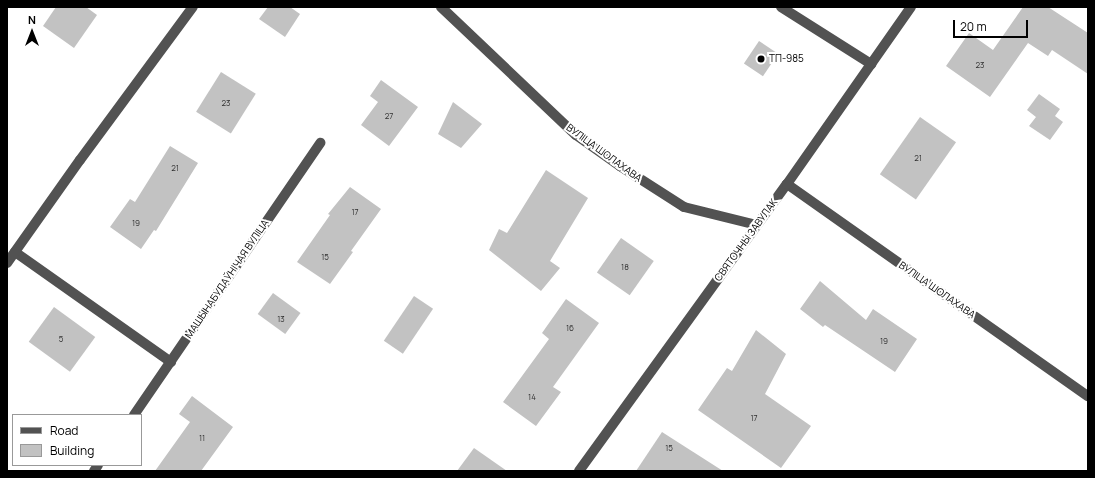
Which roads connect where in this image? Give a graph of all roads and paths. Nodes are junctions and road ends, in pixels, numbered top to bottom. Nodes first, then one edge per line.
1 (193, 7) edge
2 (441, 7) edge
3 (781, 7) edge
4 (911, 7) edge
5 (871, 64) junction
6 (320, 142) dead end
7 (787, 184) junction
8 (757, 225) junction
9 (15, 252) junction
10 (7, 263) edge
11 (171, 362) junction
12 (1088, 396) edge
13 (135, 414) edge
14 (579, 471) edge

1 - 9 street
2 - 8 street, ВУЛІЦА ШОЛАХАВА
3 - 5 street
4 - 5 street, СВЯТОЧНЫ ЗАВУЛАК
5 - 7 street, СВЯТОЧНЫ ЗАВУЛАК
6 - 11 street, МАШЫНАБУДАЎНІЧАЯ ВУЛІЦА
7 - 8 street, СВЯТОЧНЫ ЗАВУЛАК
7 - 12 street, ВУЛІЦА ШОЛАХАВА
8 - 14 street, СВЯТОЧНЫ ЗАВУЛАК
9 - 10 street
9 - 11 street
11 - 13 street, МАШЫНАБУДАЎНІЧАЯ ВУЛІЦА

